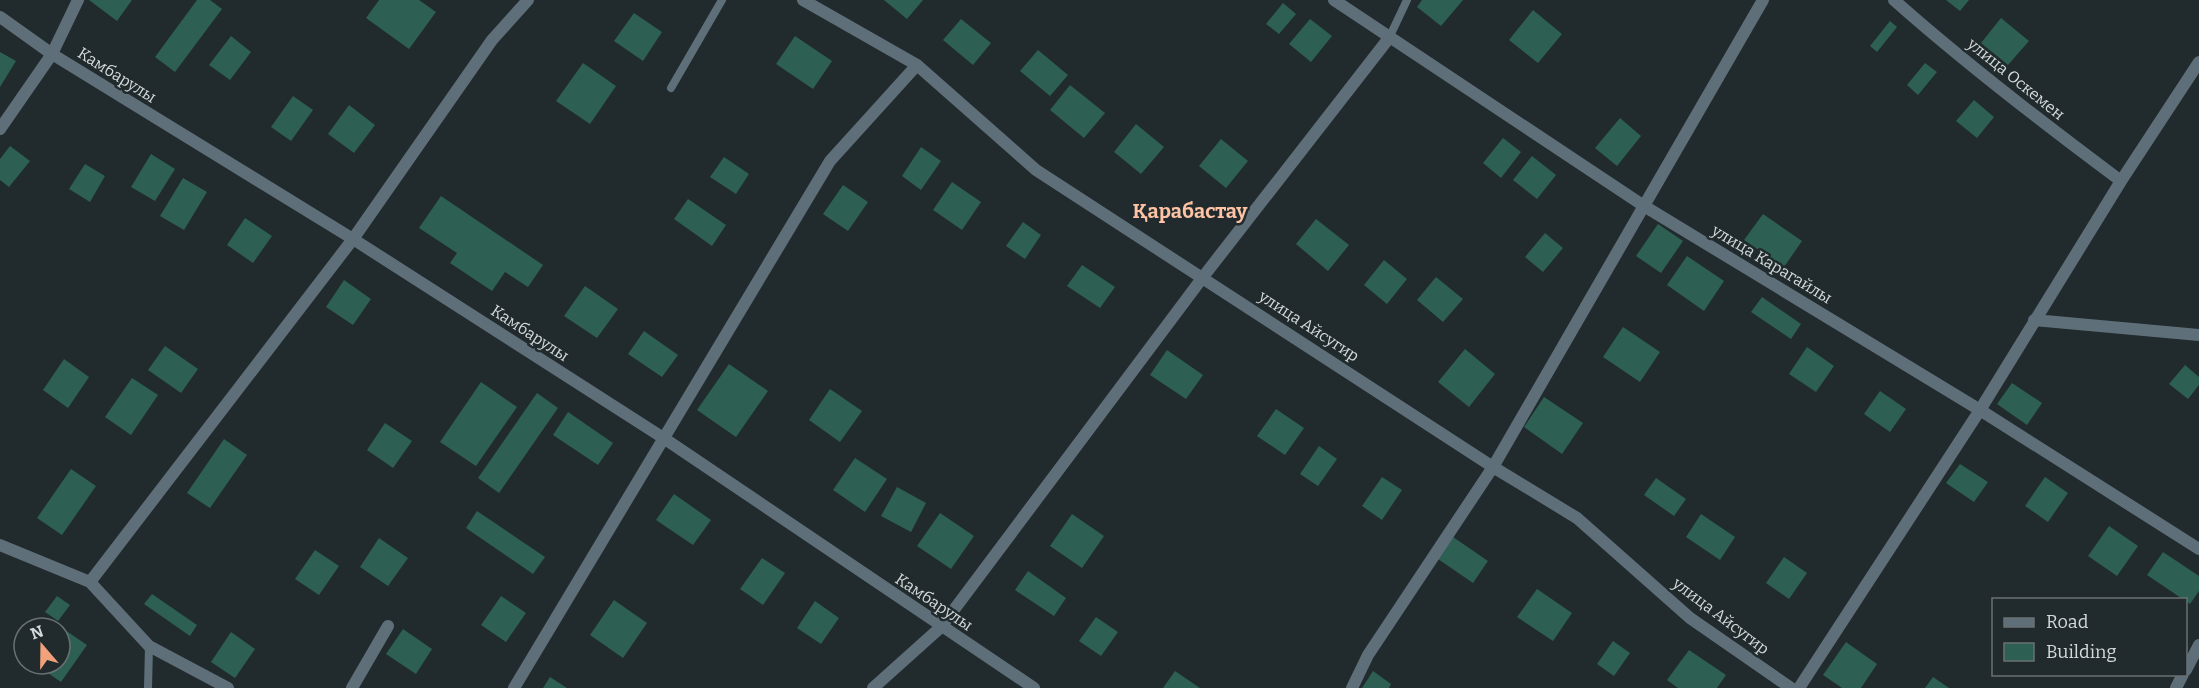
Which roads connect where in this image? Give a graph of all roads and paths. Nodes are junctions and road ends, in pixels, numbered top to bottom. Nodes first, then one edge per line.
1 (78, 0) edge
2 (528, 0) edge
3 (722, 0) edge
4 (803, 0) edge
5 (1334, 0) edge
6 (1407, 0) edge
7 (1763, 0) edge
8 (1894, 0) edge
9 (0, 16) edge
10 (1389, 38) junction
11 (52, 54) junction
12 (2199, 63) edge
13 (917, 65) junction
14 (671, 88) dead end
15 (0, 129) edge
16 (2121, 181) junction
17 (1644, 206) junction
18 (353, 239) junction
19 (1203, 277) junction
20 (2034, 320) junction
21 (2199, 335) edge
22 (1980, 410) junction
23 (665, 439) junction
24 (1493, 466) junction
25 (0, 545) edge
26 (2199, 549) edge
27 (90, 582) junction
28 (388, 626) dead end
29 (941, 627) junction
30 (2199, 645) edge
31 (149, 646) junction
32 (2187, 668) edge
33 (148, 688) edge
34 (228, 688) edge
35 (352, 688) edge
36 (514, 688) edge
37 (873, 688) edge
38 (1034, 688) edge
39 (1352, 688) edge
40 (1791, 688) edge
41 (1799, 688) edge

1 - 11 street
2 - 18 street
3 - 14 lane
4 - 13 street, улица Айсугир
5 - 10 street, улица Карагайлы
6 - 10 lane
7 - 17 street
8 - 16 street, улица Оскемен
9 - 11 street, Камбарулы
10 - 17 street, улица Карагайлы
10 - 19 street
11 - 15 street
11 - 18 street, Камбарулы
12 - 16 street
13 - 19 street, улица Айсугир
13 - 23 street
16 - 20 street
17 - 22 street, улица Карагайлы
17 - 24 street
18 - 23 street, Камбарулы
18 - 27 street
19 - 24 street, улица Айсугир
19 - 29 street
20 - 21 street
20 - 22 street
22 - 26 street, улица Карагайлы
22 - 41 street
23 - 29 street, Камбарулы
23 - 36 street
24 - 39 street
24 - 40 street, улица Айсугир
25 - 27 street
27 - 31 street
28 - 35 street
29 - 37 street
29 - 38 street, Камбарулы
30 - 32 street
31 - 33 lane
31 - 34 street

